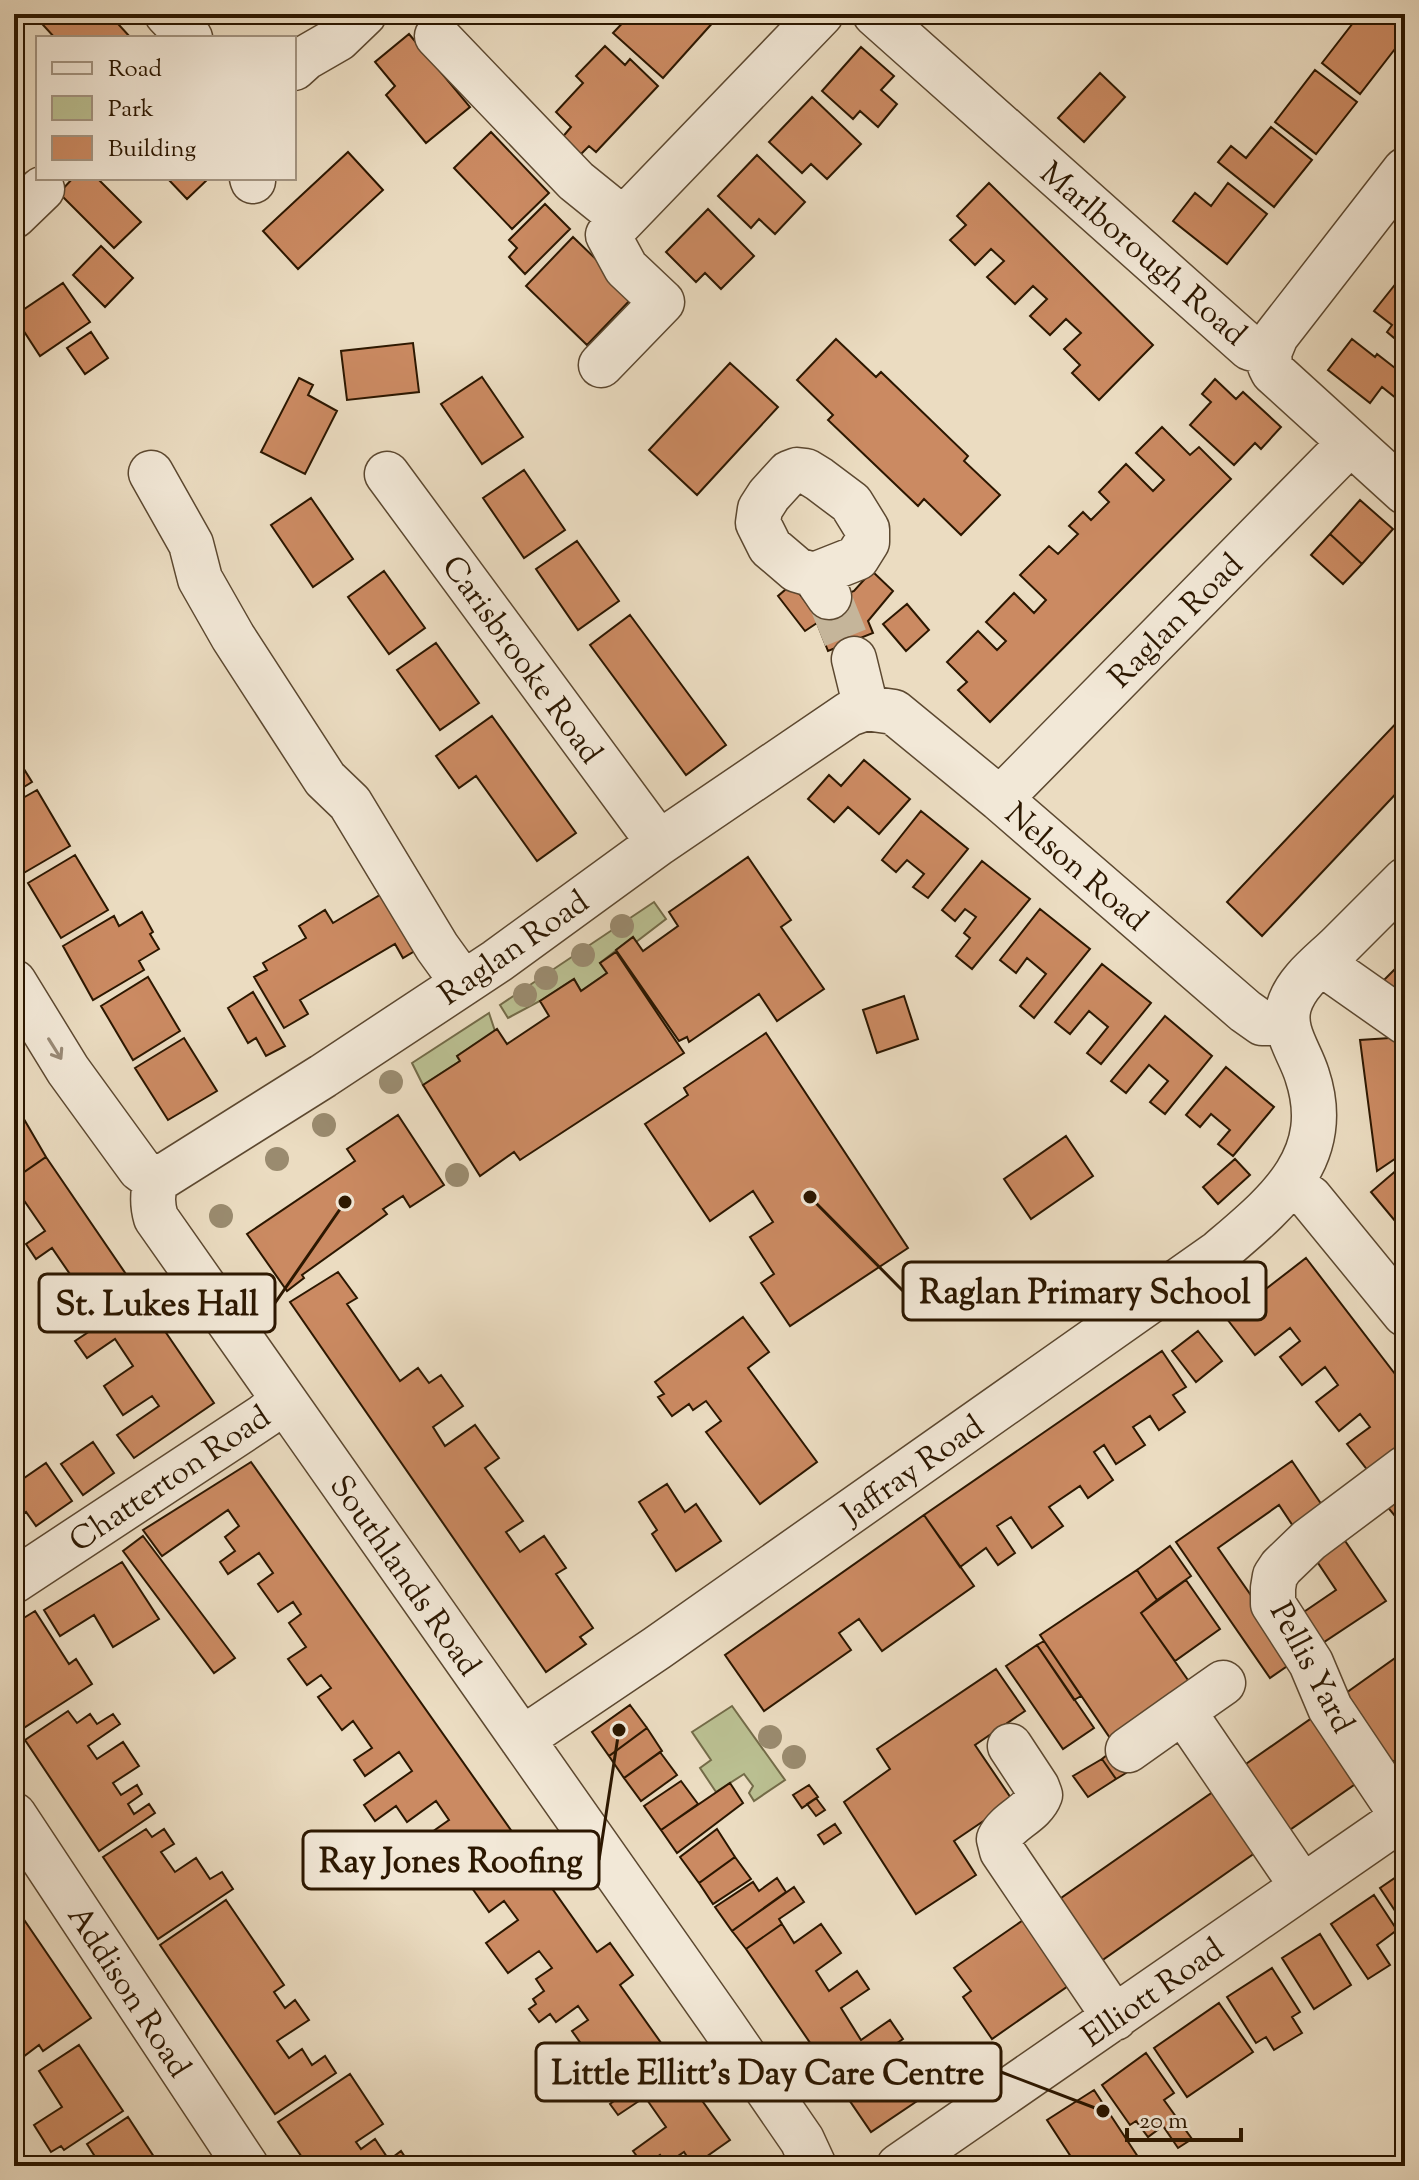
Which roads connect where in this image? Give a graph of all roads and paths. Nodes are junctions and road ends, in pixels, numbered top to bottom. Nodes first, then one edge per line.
1 (167, 14) edge
2 (364, 14) edge
3 (821, 14) edge
4 (875, 14) edge
5 (188, 36) edge
6 (437, 36) dead end
7 (296, 66) edge
8 (1405, 170) edge
9 (616, 227) junction
10 (1269, 353) junction
11 (601, 365) dead end
12 (1350, 443) junction
13 (151, 473) dead end
14 (387, 474) dead end
15 (1405, 492) edge
16 (854, 659) tunnel mouth
17 (866, 708) junction
18 (1000, 799) junction
19 (659, 843) junction
20 (1405, 880) edge
21 (1321, 963) junction
22 (14, 982) edge
23 (463, 983) junction
24 (1405, 1022) edge
25 (1287, 1023) junction
26 (156, 1181) junction
27 (1291, 1185) junction
28 (1405, 1314) edge
29 (283, 1401) junction
30 (1405, 1468) edge
31 (14, 1581) edge
32 (1223, 1683) dead end
33 (1183, 1711) junction
34 (522, 1739) junction
35 (1010, 1746) dead end
36 (1128, 1750) dead end
37 (14, 1815) edge
38 (1404, 1816) edge
39 (1302, 1886) junction
40 (1115, 2018) junction
41 (246, 2166) edge
42 (814, 2166) edge
43 (899, 2166) edge

1 - 5 street
2 - 7 street
3 - 9 street
4 - 10 street, Marlborough Road
6 - 9 street
8 - 10 street
9 - 11 street
10 - 12 street, Marlborough Road
12 - 15 street, Marlborough Road
12 - 18 street, Raglan Road
13 - 23 street
14 - 19 street, Carisbrooke Road
16 - 17 street
17 - 18 street, Nelson Road
17 - 19 street, Raglan Road
18 - 25 street, Nelson Road
19 - 23 street, Raglan Road
20 - 21 street
21 - 24 street
21 - 25 street
22 -> 26 street
23 - 26 street, Raglan Road
25 - 27 street, Jaffray Road
26 - 29 street, Southlands Road
27 - 28 street
27 - 34 street, Jaffray Road
29 - 31 street, Chatterton Road
29 - 34 street, Southlands Road
30 - 38 street, Pellis Yard
32 - 33 street
33 - 36 street
33 - 39 street
34 - 42 street, Southlands Road
35 - 40 street
37 - 41 street, Addison Road
38 - 39 street, Elliott Road
39 - 40 street, Elliott Road
40 - 43 street, Elliott Road

